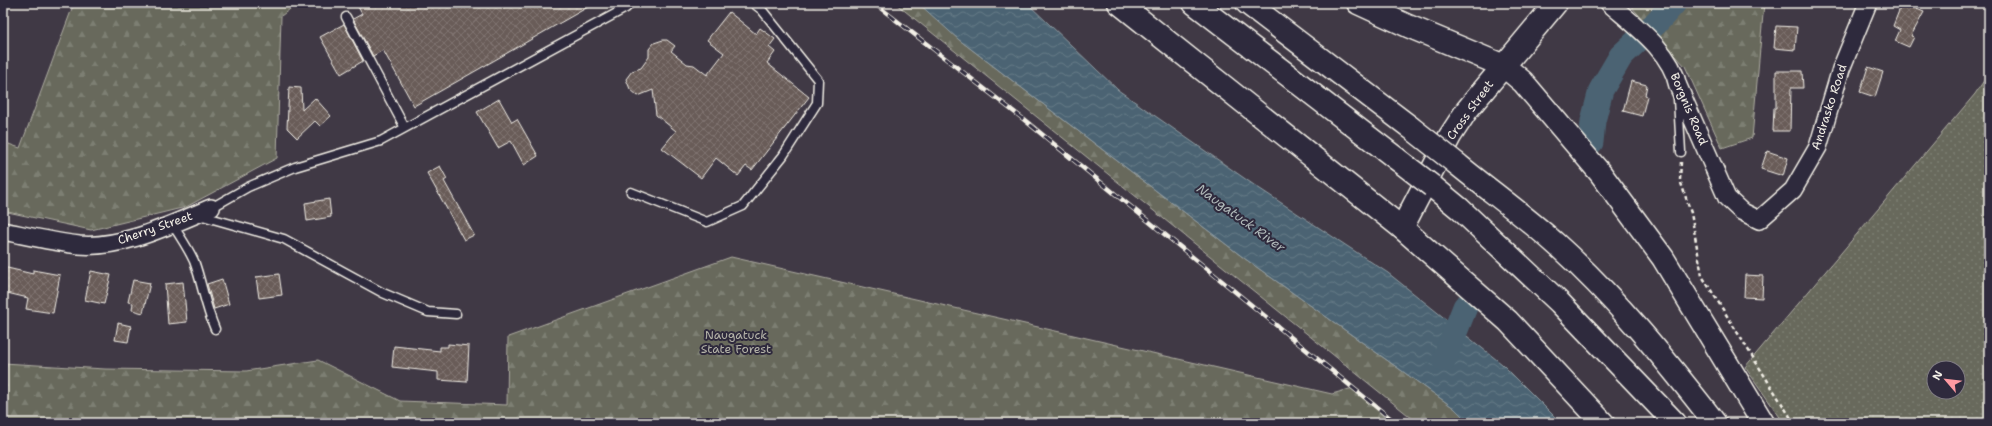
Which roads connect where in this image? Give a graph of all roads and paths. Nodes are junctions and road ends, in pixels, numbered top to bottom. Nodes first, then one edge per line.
1 (630, 3) edge
2 (753, 3) edge
3 (1119, 3) edge
4 (1194, 3) edge
5 (1248, 3) edge
6 (1358, 3) edge
7 (1556, 3) edge
8 (1609, 3) edge
9 (1868, 3) edge
10 (346, 17) dead end
11 (1504, 66) junction
12 (1678, 86) junction
13 (405, 128) junction
14 (1681, 152) joint
15 (630, 192) dead end
16 (204, 211) junction
17 (1759, 220) joint
18 (172, 224) junction
19 (1402, 228) junction
20 (3, 231) edge
21 (456, 314) dead end
22 (216, 329) dead end
23 (1602, 423) edge
24 (1675, 423) edge
25 (1715, 423) edge
26 (1763, 423) edge
27 (1794, 423) edge

1 - 13 lane
2 - 15 lane
3 - 19 main road
4 - 24 main road, bridge
5 - 25 main road, bridge
6 - 11 main road
7 - 11 main road, Cross Street
8 - 12 street, Borgnis Road
9 - 17 street, Andrasko Road
10 - 13 lane
11 - 19 main road, Cross Street
11 - 26 main road
12 - 14 lane
12 - 17 street, Borgnis Road
13 - 16 lane
14 - 27 path
16 - 18 street, Cherry Street
16 - 21 lane
18 - 20 street, Cherry Street
18 - 22 lane
19 - 23 main road

